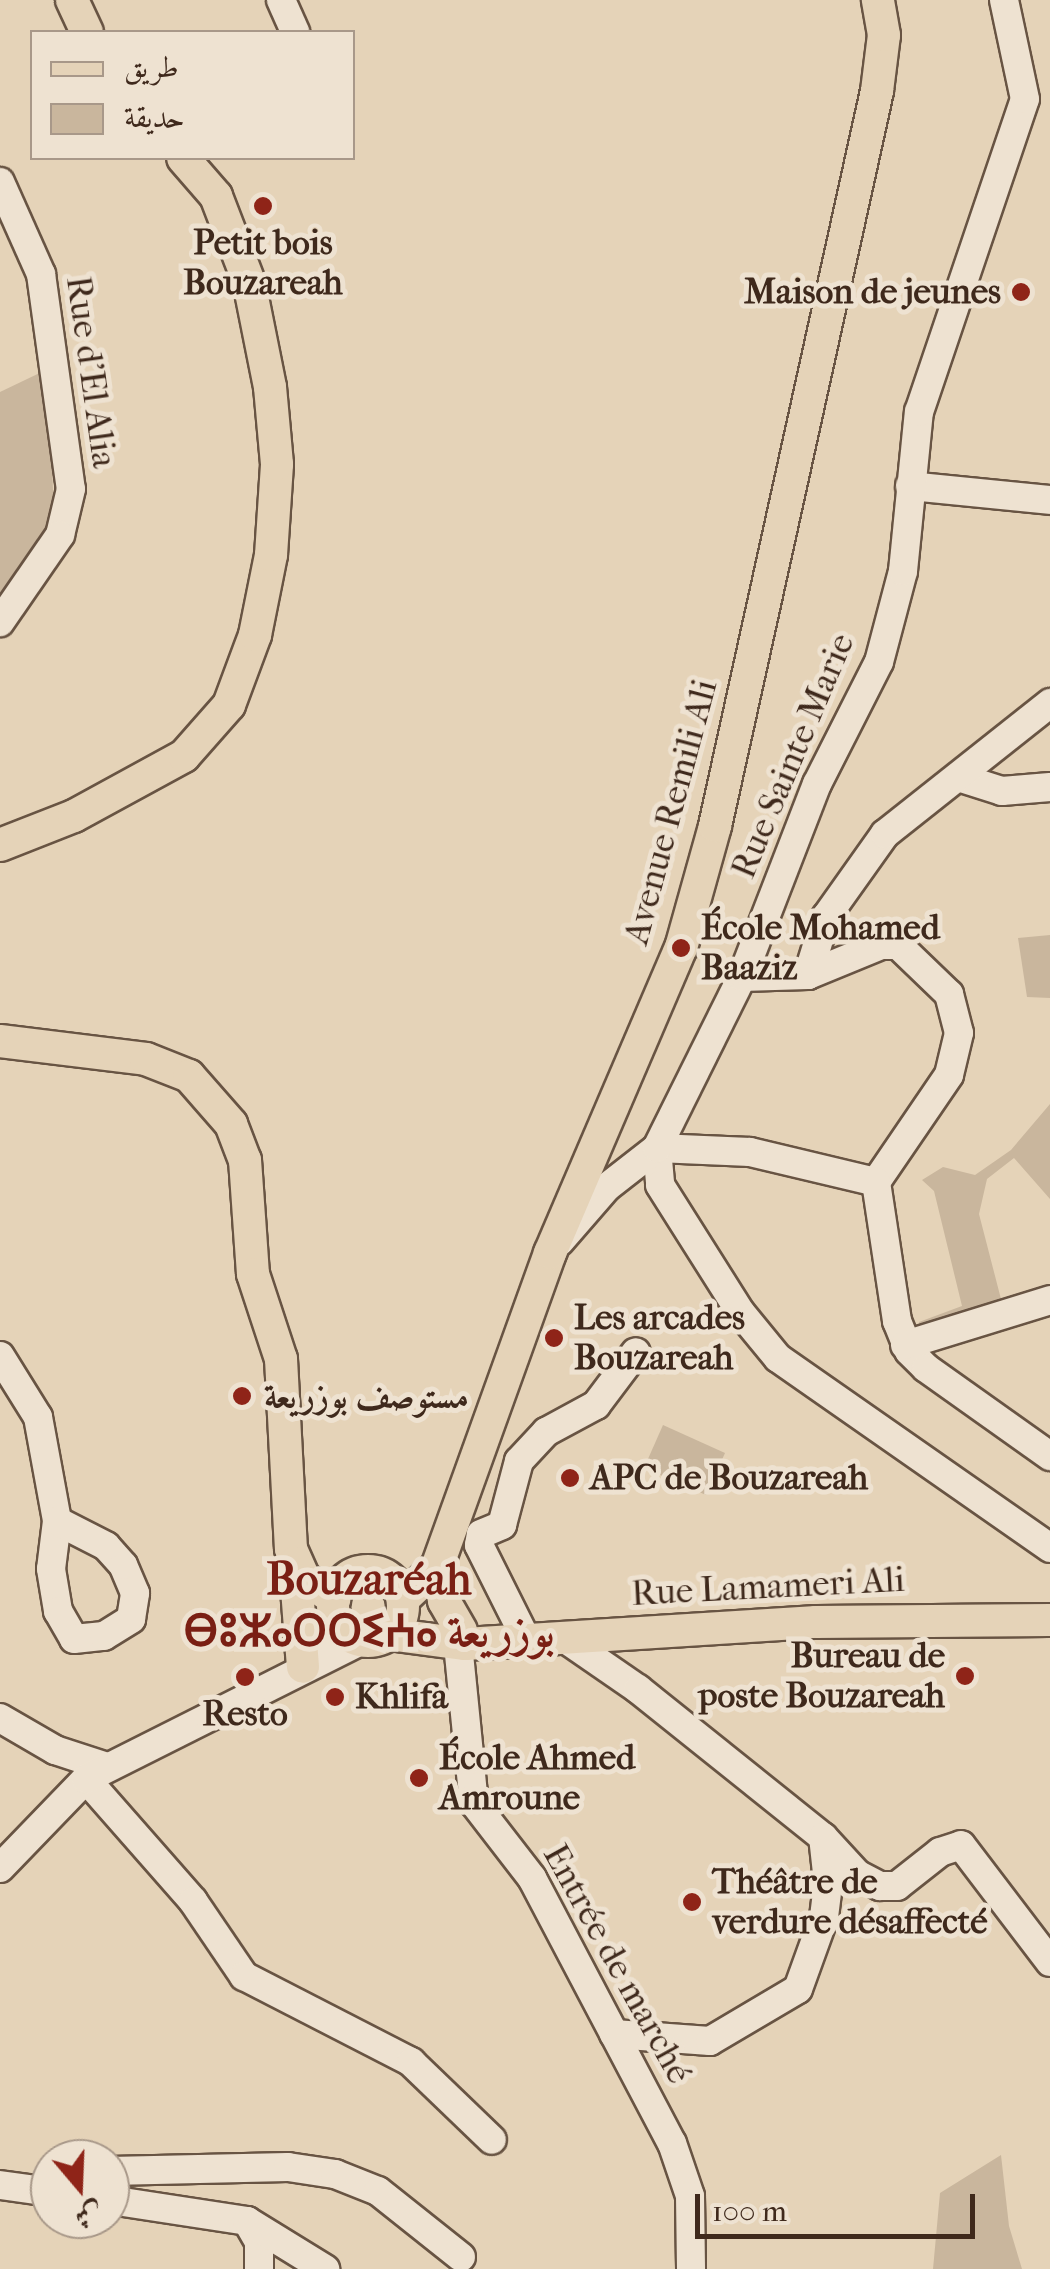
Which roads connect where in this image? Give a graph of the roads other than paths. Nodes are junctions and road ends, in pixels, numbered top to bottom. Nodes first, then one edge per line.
1 (72, 0) edge
2 (281, 0) edge
3 (878, 0) edge
4 (1004, 0) edge
5 (86, 30) edge
6 (294, 30) edge
7 (1050, 80) edge
8 (1025, 99) junction
9 (184, 160) edge
10 (0, 182) edge
11 (910, 486) junction
12 (1050, 500) edge
13 (0, 622) edge
14 (1050, 703) edge
15 (961, 778) junction
16 (1050, 787) edge
17 (0, 846) edge
18 (808, 974) junction
19 (742, 977) junction
20 (0, 1041) edge
21 (657, 1148) junction
22 (876, 1182) junction
23 (550, 1253) junction
24 (1050, 1300) edge
25 (905, 1344) junction
26 (636, 1352) dead end
27 (0, 1356) edge
28 (1044, 1444) edge
29 (57, 1521) dead end
30 (1050, 1548) edge
31 (293, 1556) junction
32 (437, 1567) junction
33 (370, 1607) junction
34 (1050, 1620) edge
35 (470, 1638) junction
36 (564, 1638) junction
37 (526, 1639) junction
38 (310, 1663) junction
39 (0, 1718) edge
40 (96, 1773) junction
41 (823, 1837) junction
42 (0, 1868) edge
43 (1050, 1962) edge
44 (614, 2034) junction
45 (492, 2140) dead end
46 (130, 2171) edge
47 (30, 2172) edge
48 (0, 2173) edge
49 (0, 2185) edge
50 (30, 2189) edge
51 (130, 2203) edge
52 (247, 2221) junction
53 (461, 2257) dead end
54 (259, 2269) edge
55 (325, 2269) edge
56 (691, 2269) edge

1 - 5 main road
2 - 6 street
3 - 23 main road, Avenue Remili Ali
4 - 8 street
7 - 8 street
8 - 11 street, Rue Sainte Marie
9 - 17 main road
10 - 13 street, Rue d'El Alia
11 - 12 street
11 - 19 street, Rue Sainte Marie
14 - 15 street
15 - 16 street
15 - 18 street
18 - 19 street
18 - 22 street
19 - 21 street, Rue Sainte Marie
20 - 31 main road
21 - 22 street
21 - 23 street, Rue Sainte Marie
21 - 30 street
22 - 25 street
23 - 32 main road, Avenue Remili Ali
24 - 25 street
25 - 28 street
26 - 37 street
27 - 29 street
31 - 33 main road
31 - 38 main road
32 - 33 main road, Avenue Remili Ali
32 - 35 main road
33 - 35 main road, Rue Lamameri Ali
33 - 38 street
34 - 36 main road, Rue Lamameri Ali
35 - 37 main road, Rue Lamameri Ali
35 - 44 street, Entrée de marché
36 - 37 main road, Rue Lamameri Ali
36 - 41 street
38 - 40 street
39 - 40 street
40 - 42 street
40 - 45 street
41 - 43 street
41 - 44 street
44 - 56 street, Entrée de marché
46 - 53 street
47 - 48 street
49 - 50 street
51 - 52 street
52 - 54 street
52 - 55 street

